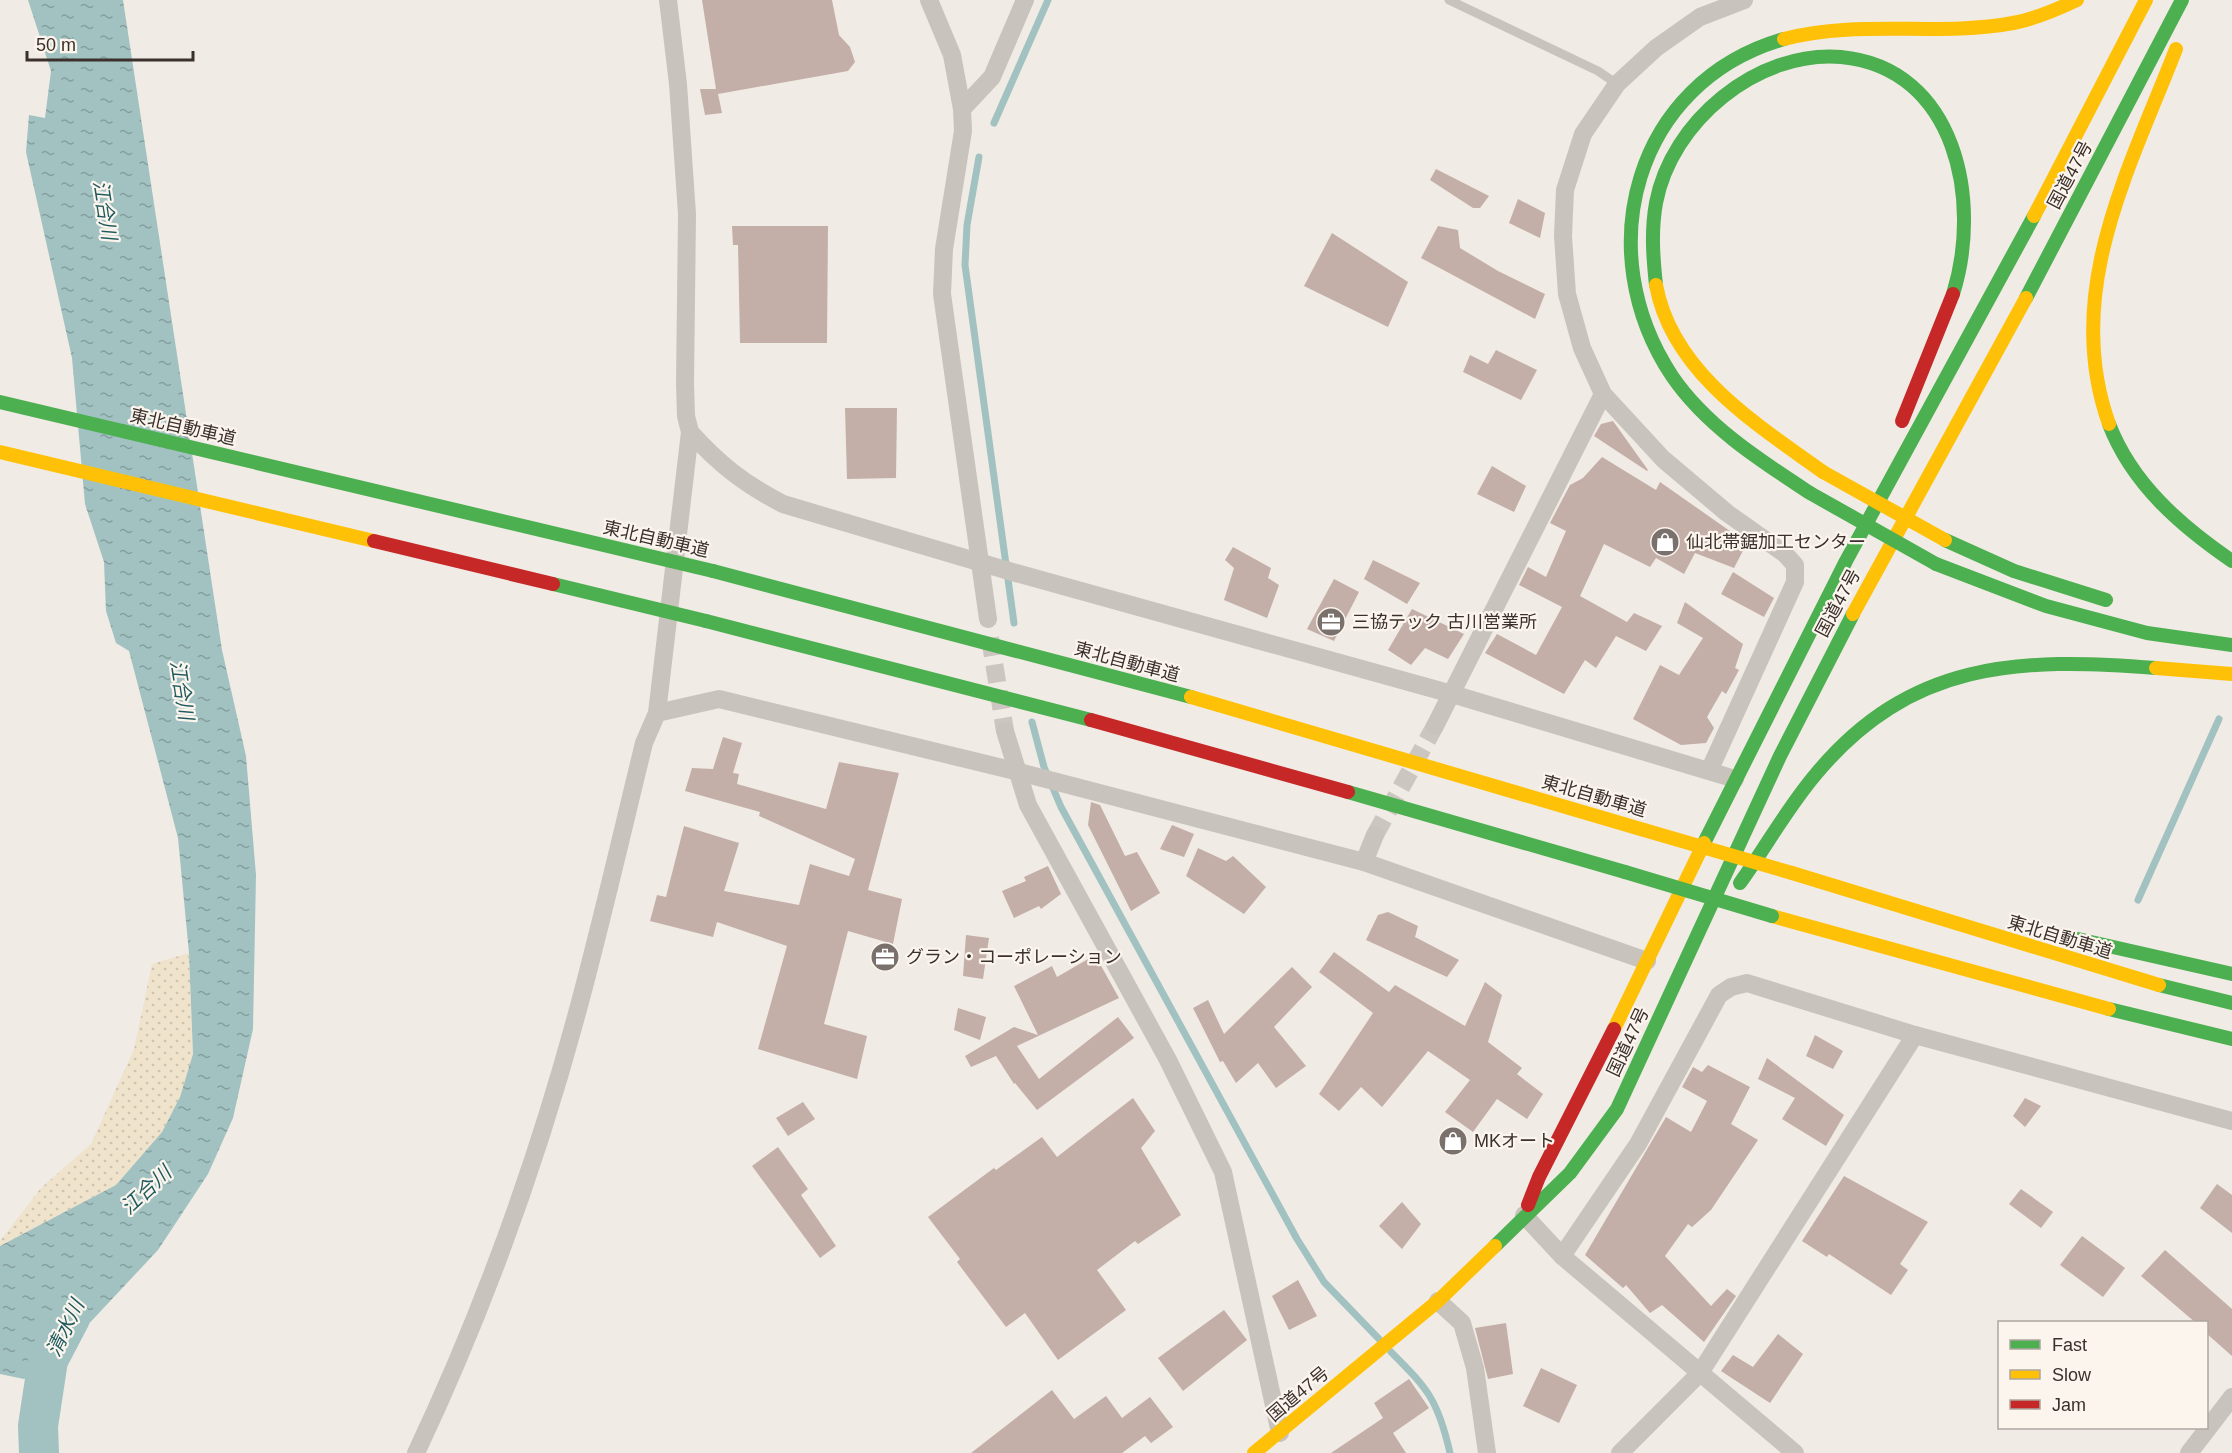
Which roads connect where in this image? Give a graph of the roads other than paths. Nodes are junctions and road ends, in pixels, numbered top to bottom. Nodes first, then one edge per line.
1 (668, 0) edge
2 (929, 0) edge
3 (1025, 0) edge
4 (1449, 0) edge
5 (1744, 0) edge
6 (2078, 0) edge
7 (2146, 0) edge
8 (2182, 0) edge
9 (2195, 0) edge
10 (1617, 84) junction
11 (962, 109) junction
12 (1603, 394) junction
13 (0, 402) edge
14 (690, 432) junction
15 (0, 452) edge
16 (1846, 561) junction
17 (2232, 561) edge
18 (981, 563) junction
19 (2116, 603) dead end
20 (988, 619) tunnel mouth
21 (2232, 645) edge
22 (2232, 674) edge
23 (1452, 694) junction
24 (657, 713) junction
25 (1435, 726) tunnel mouth
26 (1005, 731) tunnel mouth
27 (1710, 769) junction
28 (1015, 771) junction
29 (1735, 778) junction
30 (1375, 835) tunnel mouth
31 (1364, 862) junction
32 (1792, 873) junction
33 (1989, 918) dead end
34 (2047, 932) dead end
35 (1694, 944) junction
36 (1647, 961) junction
37 (2232, 974) edge
38 (2086, 1003) junction
39 (2232, 1003) edge
40 (1916, 1035) junction
41 (2232, 1040) edge
42 (2201, 1046) dead end
43 (2232, 1121) edge
44 (1524, 1215) junction
45 (1562, 1256) junction
46 (1438, 1301) junction
47 (1700, 1373) junction
48 (2232, 1397) edge
49 (2208, 1428) edge
50 (2207, 1429) edge
51 (1280, 1433) junction
52 (416, 1453) edge
53 (1254, 1453) edge
54 (1487, 1453) edge
55 (1620, 1453) edge
56 (1795, 1453) edge
57 (2189, 1453) edge

1 - 14 street
2 - 11 street
3 - 11 street
4 - 10 lane
5 - 10 street
6 - 21 highway, bridge
7 - 16 highway, 国道47号
8 - 35 highway, 国道47号
9 - 17 highway
10 - 12 street
11 - 18 street
12 - 23 street
12 - 27 street
13 - 32 highway, 東北自動車道, bridge
14 - 18 street
14 - 24 street
15 - 38 highway, bridge
16 - 19 highway, bridge
16 - 29 highway, 国道47号
18 - 20 street
18 - 23 street
22 - 35 highway
23 - 25 street
23 - 27 street
24 - 28 street
24 - 52 street
26 - 28 street
27 - 29 street
28 - 31 street
28 - 51 street
29 - 36 highway, 国道47号
30 - 31 street
31 - 36 street
32 - 33 highway
32 - 39 highway, 東北自動車道
34 - 37 highway
35 - 44 highway, 国道47号
36 - 44 highway, 国道47号
38 - 41 highway
38 - 42 highway
40 - 43 street
40 - 45 street
40 - 47 street
44 - 45 street
44 - 46 highway, 国道47号
45 - 47 street
46 - 51 highway, 国道47号
46 - 54 street
47 - 55 street
47 - 56 street
48 - 49 street
50 - 57 street
51 - 53 highway, 国道47号

